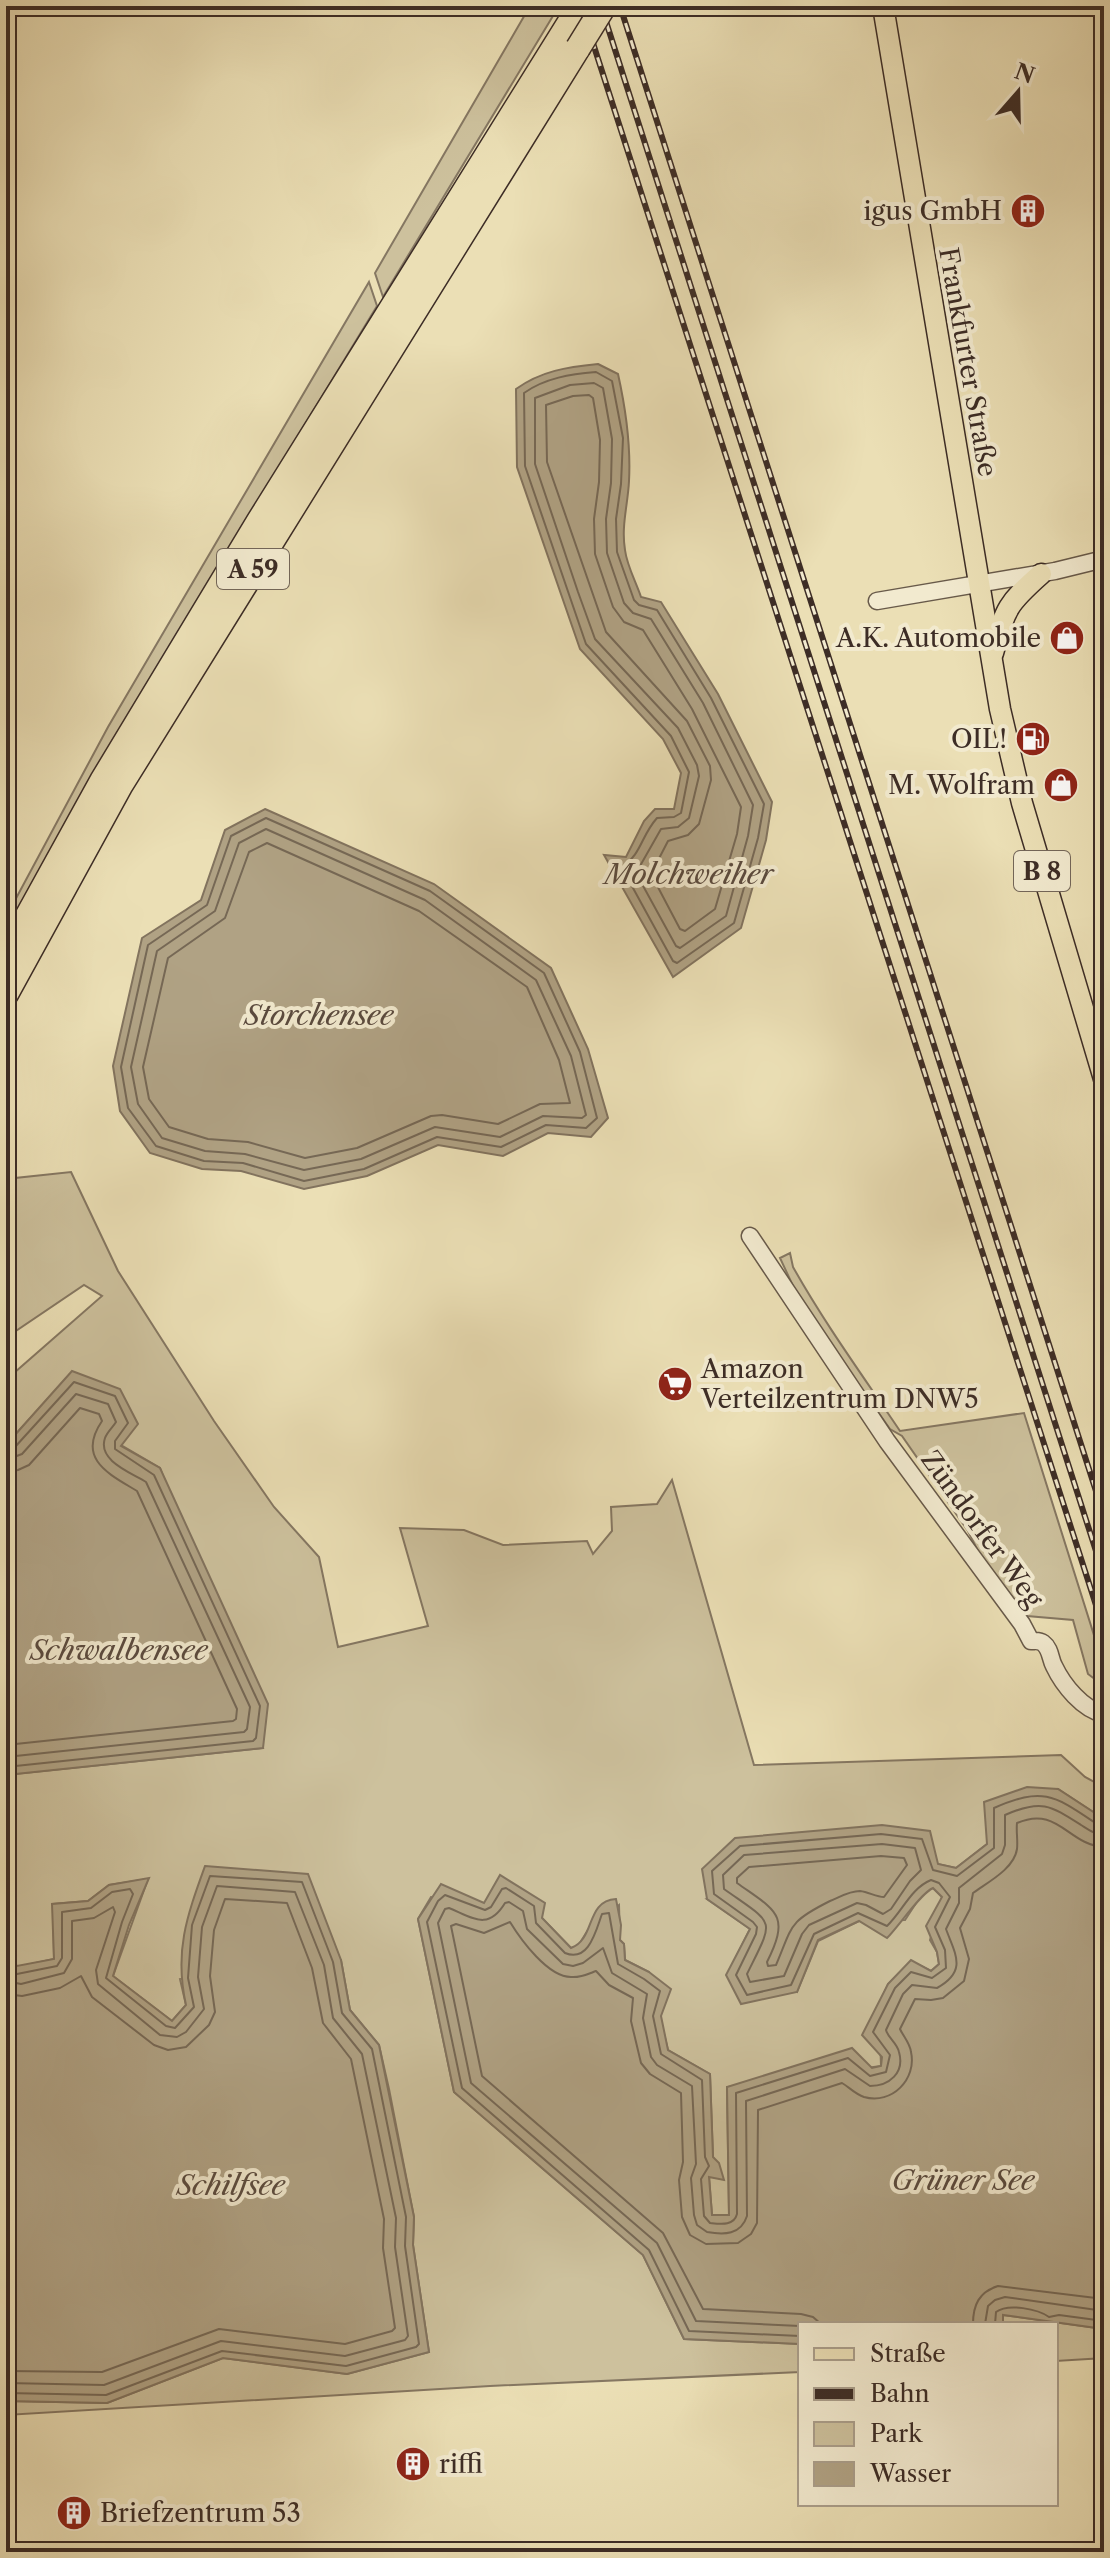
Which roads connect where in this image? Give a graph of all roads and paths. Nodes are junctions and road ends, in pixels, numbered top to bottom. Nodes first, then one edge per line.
1 (604, 6) edge
2 (883, 6) edge
3 (575, 14) edge
4 (1104, 559) edge
5 (1041, 574) junction
6 (979, 584) junction
7 (877, 601) dead end
8 (991, 660) junction
9 (6, 955) edge
10 (6, 994) edge
11 (1104, 1079) edge
12 (750, 1236) dead end
13 (1104, 1714) edge

1 - 10 highway, A 59, bridge
2 - 6 main road, Frankfurter Straße / B 8
3 - 9 highway, A 59
4 - 5 street
5 - 6 street
5 - 8 main road
6 - 7 street
6 - 8 main road, B 8
8 - 11 main road, B 8
12 - 13 street, Zündorfer Weg

